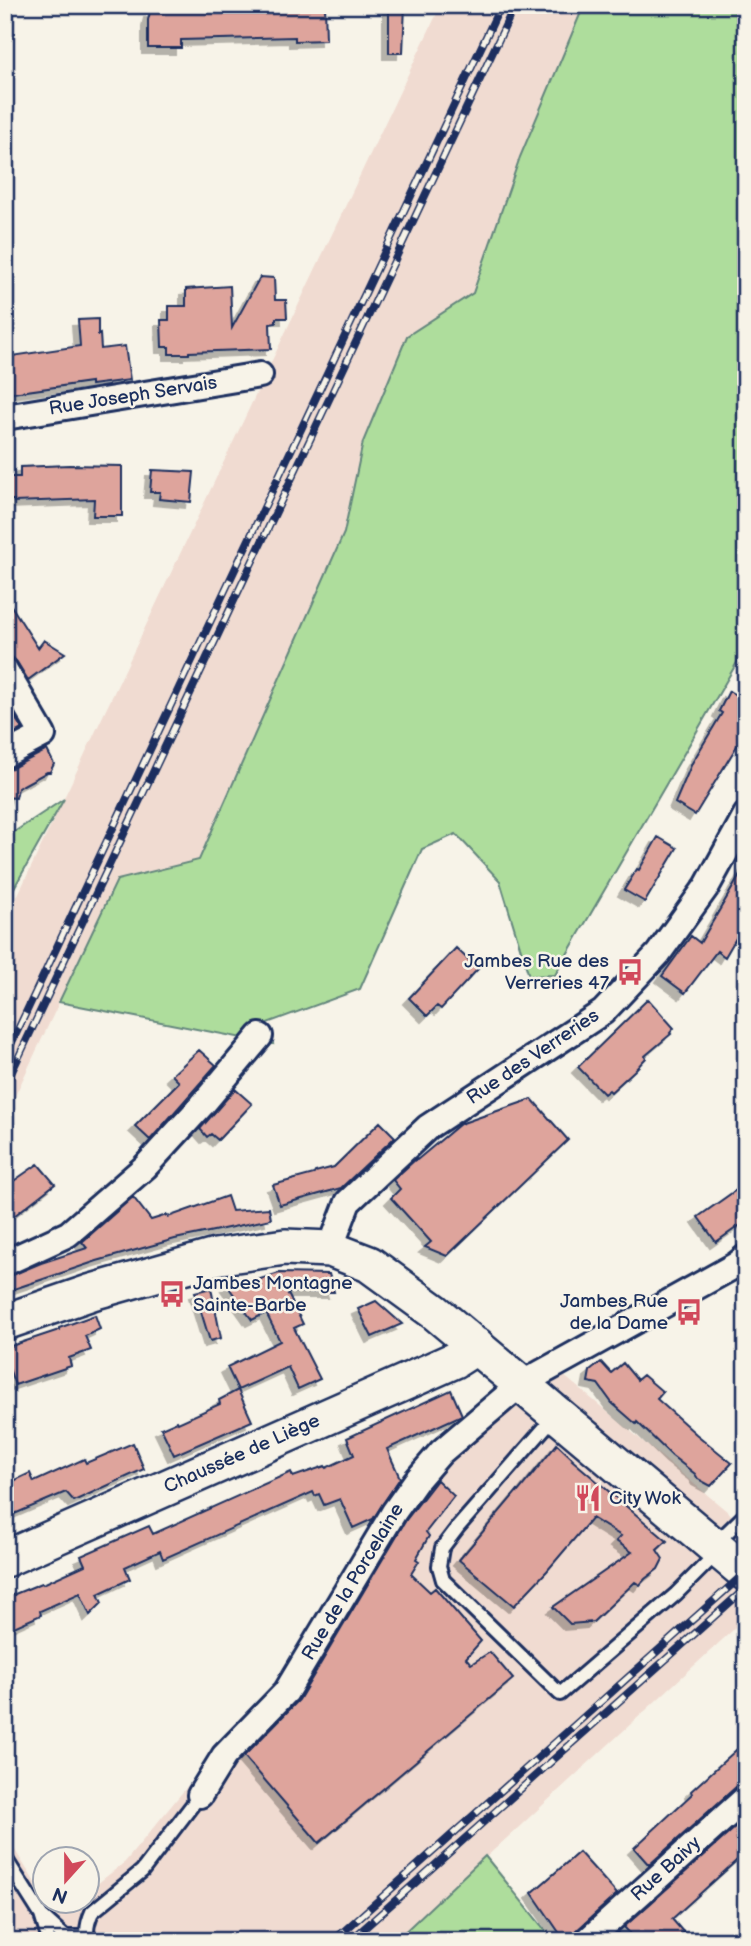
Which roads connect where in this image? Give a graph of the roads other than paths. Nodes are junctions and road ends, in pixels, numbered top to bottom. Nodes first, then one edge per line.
1 (260, 375) dead end
2 (5, 417) edge
3 (5, 670) edge
4 (5, 755) edge
5 (746, 815) edge
6 (260, 1036) dead end
7 (330, 1249) junction
8 (746, 1257) edge
9 (5, 1263) edge
10 (5, 1322) edge
11 (477, 1346) junction
12 (521, 1384) junction
13 (557, 1413) junction
14 (746, 1514) edge
15 (717, 1548) junction
16 (5, 1559) edge
17 (746, 1573) edge
18 (200, 1795) joint
19 (746, 1798) edge
20 (5, 1857) edge
21 (41, 1915) junction
22 (88, 1939) edge
23 (49, 1941) edge
24 (587, 1941) edge

1 - 2 street, Rue Joseph Servais
3 - 4 street
5 - 7 street, Rue des Verreries
6 - 9 street
7 - 10 main road
7 - 11 main road
8 - 12 street, Rue de la Porcelaine
11 - 12 main road
11 - 16 main road, Chaussée de Liège
12 - 13 main road
12 - 18 street, Rue de la Porcelaine
13 - 15 main road
13 - 15 lane
14 - 15 lane
15 - 17 main road
18 - 22 lane
19 - 24 street, Rue Baivy
20 - 21 lane
21 - 22 lane
21 - 23 lane

